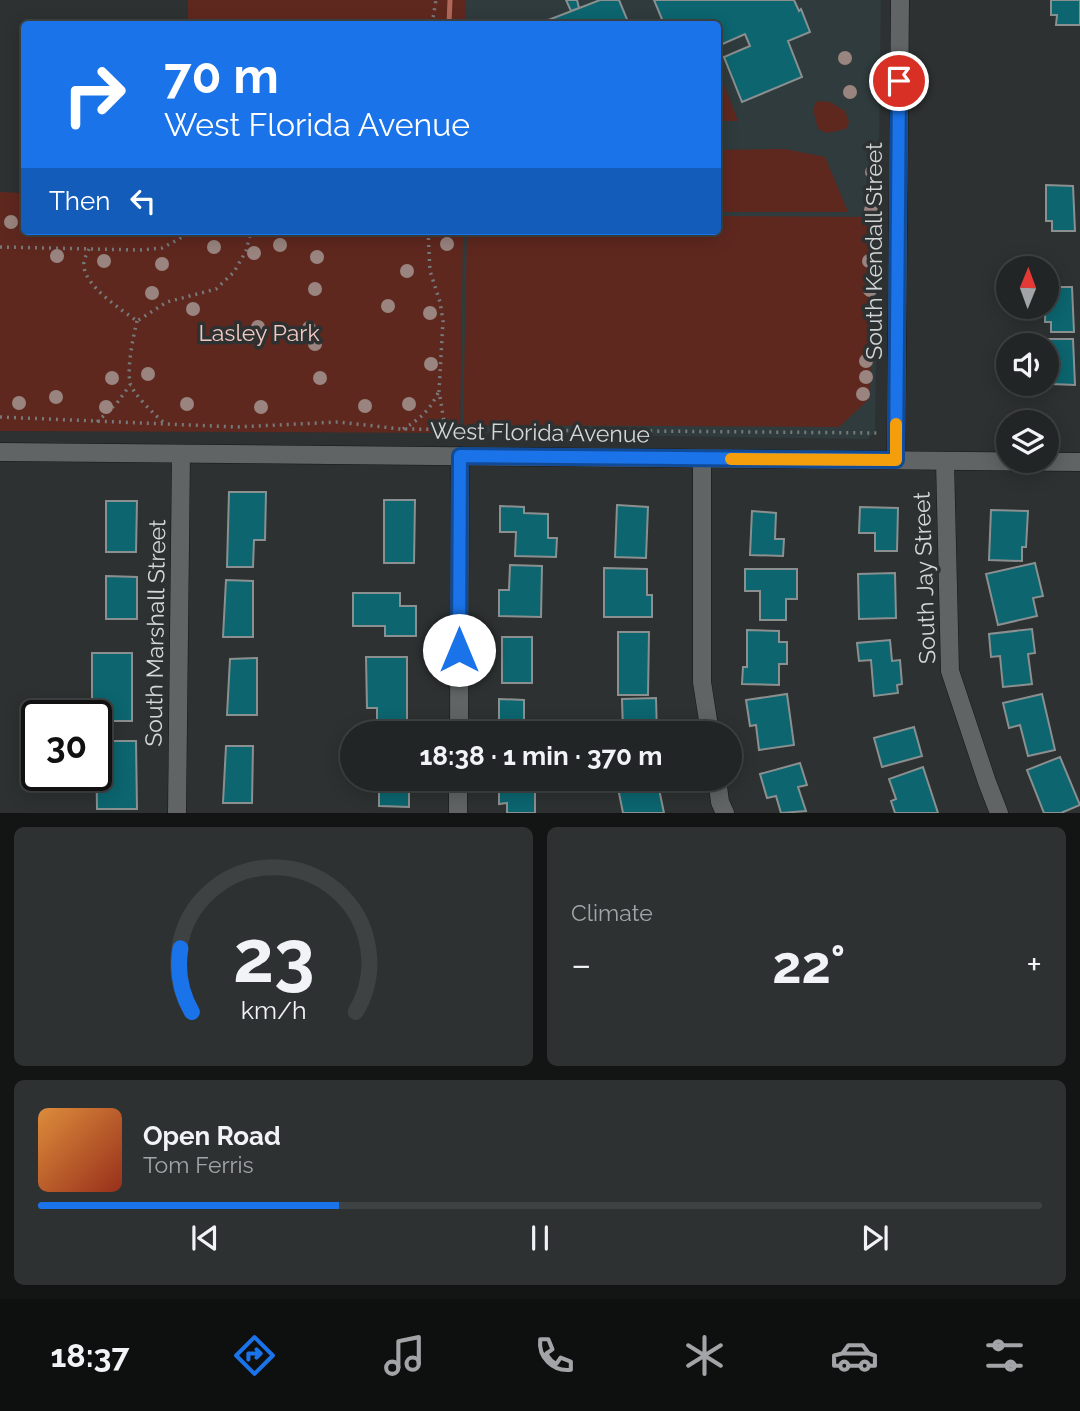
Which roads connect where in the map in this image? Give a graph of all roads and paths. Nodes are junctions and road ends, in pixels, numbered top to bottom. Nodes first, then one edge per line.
1 (436, 0) edge
2 (900, 0) edge
3 (432, 21) edge
4 (184, 235) edge
5 (250, 235) edge
6 (428, 235) edge
7 (0, 247) edge
8 (89, 249) junction
9 (137, 321) junction
10 (130, 384) junction
11 (439, 391) junction
12 (0, 417) edge
13 (96, 422) junction
14 (164, 424) junction
15 (401, 429) junction
16 (446, 430) junction
17 (896, 433) junction
18 (0, 452) edge
19 (181, 454) junction
20 (460, 456) junction
21 (702, 458) junction
22 (896, 460) junction
23 (945, 461) junction
24 (1080, 462) edge
25 (459, 721) edge
26 (708, 721) edge
27 (458, 791) edge
28 (718, 791) edge
29 (177, 813) edge
30 (458, 813) edge
31 (725, 813) edge
32 (999, 813) edge

1 - 3 path
2 - 17 street, South Kendall Street
4 - 8 path
5 - 9 path
6 - 11 path
7 - 8 path
8 - 9 path
9 - 10 path
10 - 13 path
10 - 14 path
11 - 15 path
11 - 16 path
12 - 13 path
13 - 14 path
14 - 15 path
15 - 16 path
16 - 17 path
17 - 22 street, South Kendall Street
18 - 19 street, West Florida Avenue
19 - 20 street, West Florida Avenue
19 - 29 street, South Marshall Street
20 - 21 street, West Florida Avenue
20 - 25 street
21 - 22 street, West Florida Avenue
21 - 26 street
22 - 23 street, West Florida Avenue
23 - 24 street, West Florida Avenue
23 - 32 street, South Jay Street
27 - 30 street
28 - 31 street

